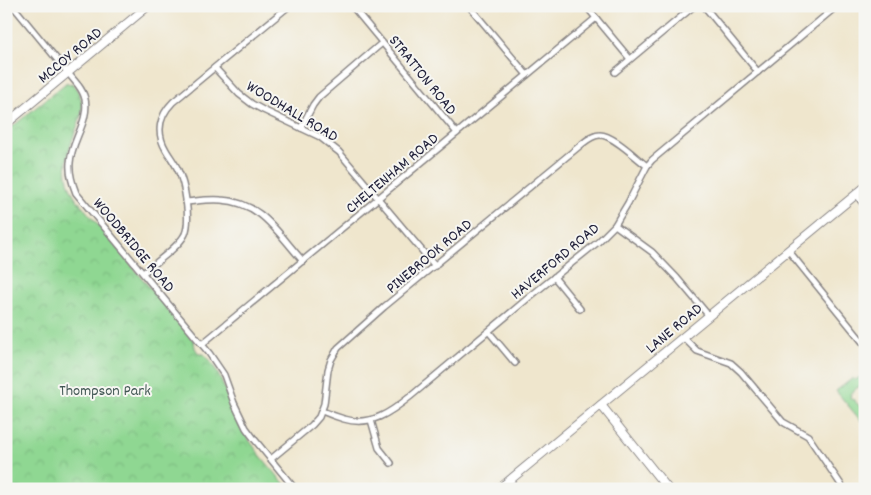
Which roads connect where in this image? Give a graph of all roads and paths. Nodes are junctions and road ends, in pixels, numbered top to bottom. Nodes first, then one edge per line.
1 (13, 6) edge
2 (289, 6) edge
3 (352, 6) edge
4 (469, 6) edge
5 (586, 6) edge
6 (694, 6) edge
7 (704, 6) edge
8 (836, 6) edge
9 (145, 7) edge
10 (596, 18) junction
11 (382, 43) junction
12 (630, 59) junction
13 (215, 68) junction
14 (615, 72) dead end
15 (758, 72) junction
16 (68, 73) junction
17 (527, 76) junction
18 (6, 124) edge
19 (301, 128) junction
20 (457, 133) junction
21 (647, 166) junction
22 (865, 187) edge
23 (856, 194) junction
24 (378, 198) junction
25 (186, 202) junction
26 (865, 206) edge
27 (615, 225) junction
28 (788, 250) junction
29 (303, 261) junction
30 (435, 266) junction
31 (143, 273) junction
32 (554, 277) junction
33 (580, 309) dead end
34 (709, 316) junction
35 (489, 332) junction
36 (683, 337) junction
37 (202, 344) junction
38 (865, 345) edge
39 (515, 363) dead end
40 (601, 405) junction
41 (322, 411) junction
42 (371, 420) junction
43 (271, 459) junction
44 (391, 463) dead end
45 (295, 489) edge
46 (499, 489) edge
47 (668, 489) edge
48 (844, 489) edge

1 - 16 street, WOODBRIDGE ROAD
2 - 13 street
3 - 11 street, STRATTON ROAD
4 - 17 street
5 - 10 street
6 - 12 street
7 - 15 street
8 - 15 street, HAVERFORD ROAD
9 - 16 street, MCCOY ROAD
10 - 12 street
10 - 17 street, CHELTENHAM ROAD
11 - 19 street
11 - 20 street, STRATTON ROAD
12 - 14 street
13 - 19 street, WOODHALL ROAD
13 - 25 street
15 - 21 street, HAVERFORD ROAD
16 - 18 street, MCCOY ROAD
16 - 31 street, WOODBRIDGE ROAD
17 - 20 street, CHELTENHAM ROAD
19 - 24 street, WOODHALL ROAD
20 - 24 street, CHELTENHAM ROAD
21 - 27 street, HAVERFORD ROAD
21 - 30 street, PINEBROOK ROAD
22 - 23 street, LANE ROAD
23 - 26 street
23 - 28 street, LANE ROAD
24 - 29 street, CHELTENHAM ROAD
24 - 30 street, WOODHALL ROAD
25 - 29 street
25 - 31 street
27 - 32 street, HAVERFORD ROAD
27 - 34 street
28 - 34 street, LANE ROAD
28 - 38 street
29 - 37 street, CHELTENHAM ROAD
30 - 41 street, PINEBROOK ROAD
31 - 37 street, WOODBRIDGE ROAD
32 - 33 street
32 - 35 street, HAVERFORD ROAD
34 - 36 street, LANE ROAD
35 - 39 street
35 - 42 street, HAVERFORD ROAD
36 - 40 street, LANE ROAD
36 - 48 street
37 - 43 street, WOODBRIDGE ROAD
40 - 46 street, LANE ROAD
40 - 47 street
41 - 42 street, HAVERFORD ROAD
41 - 43 street, PINEBROOK ROAD
42 - 44 street
43 - 45 street, WOODBRIDGE ROAD

